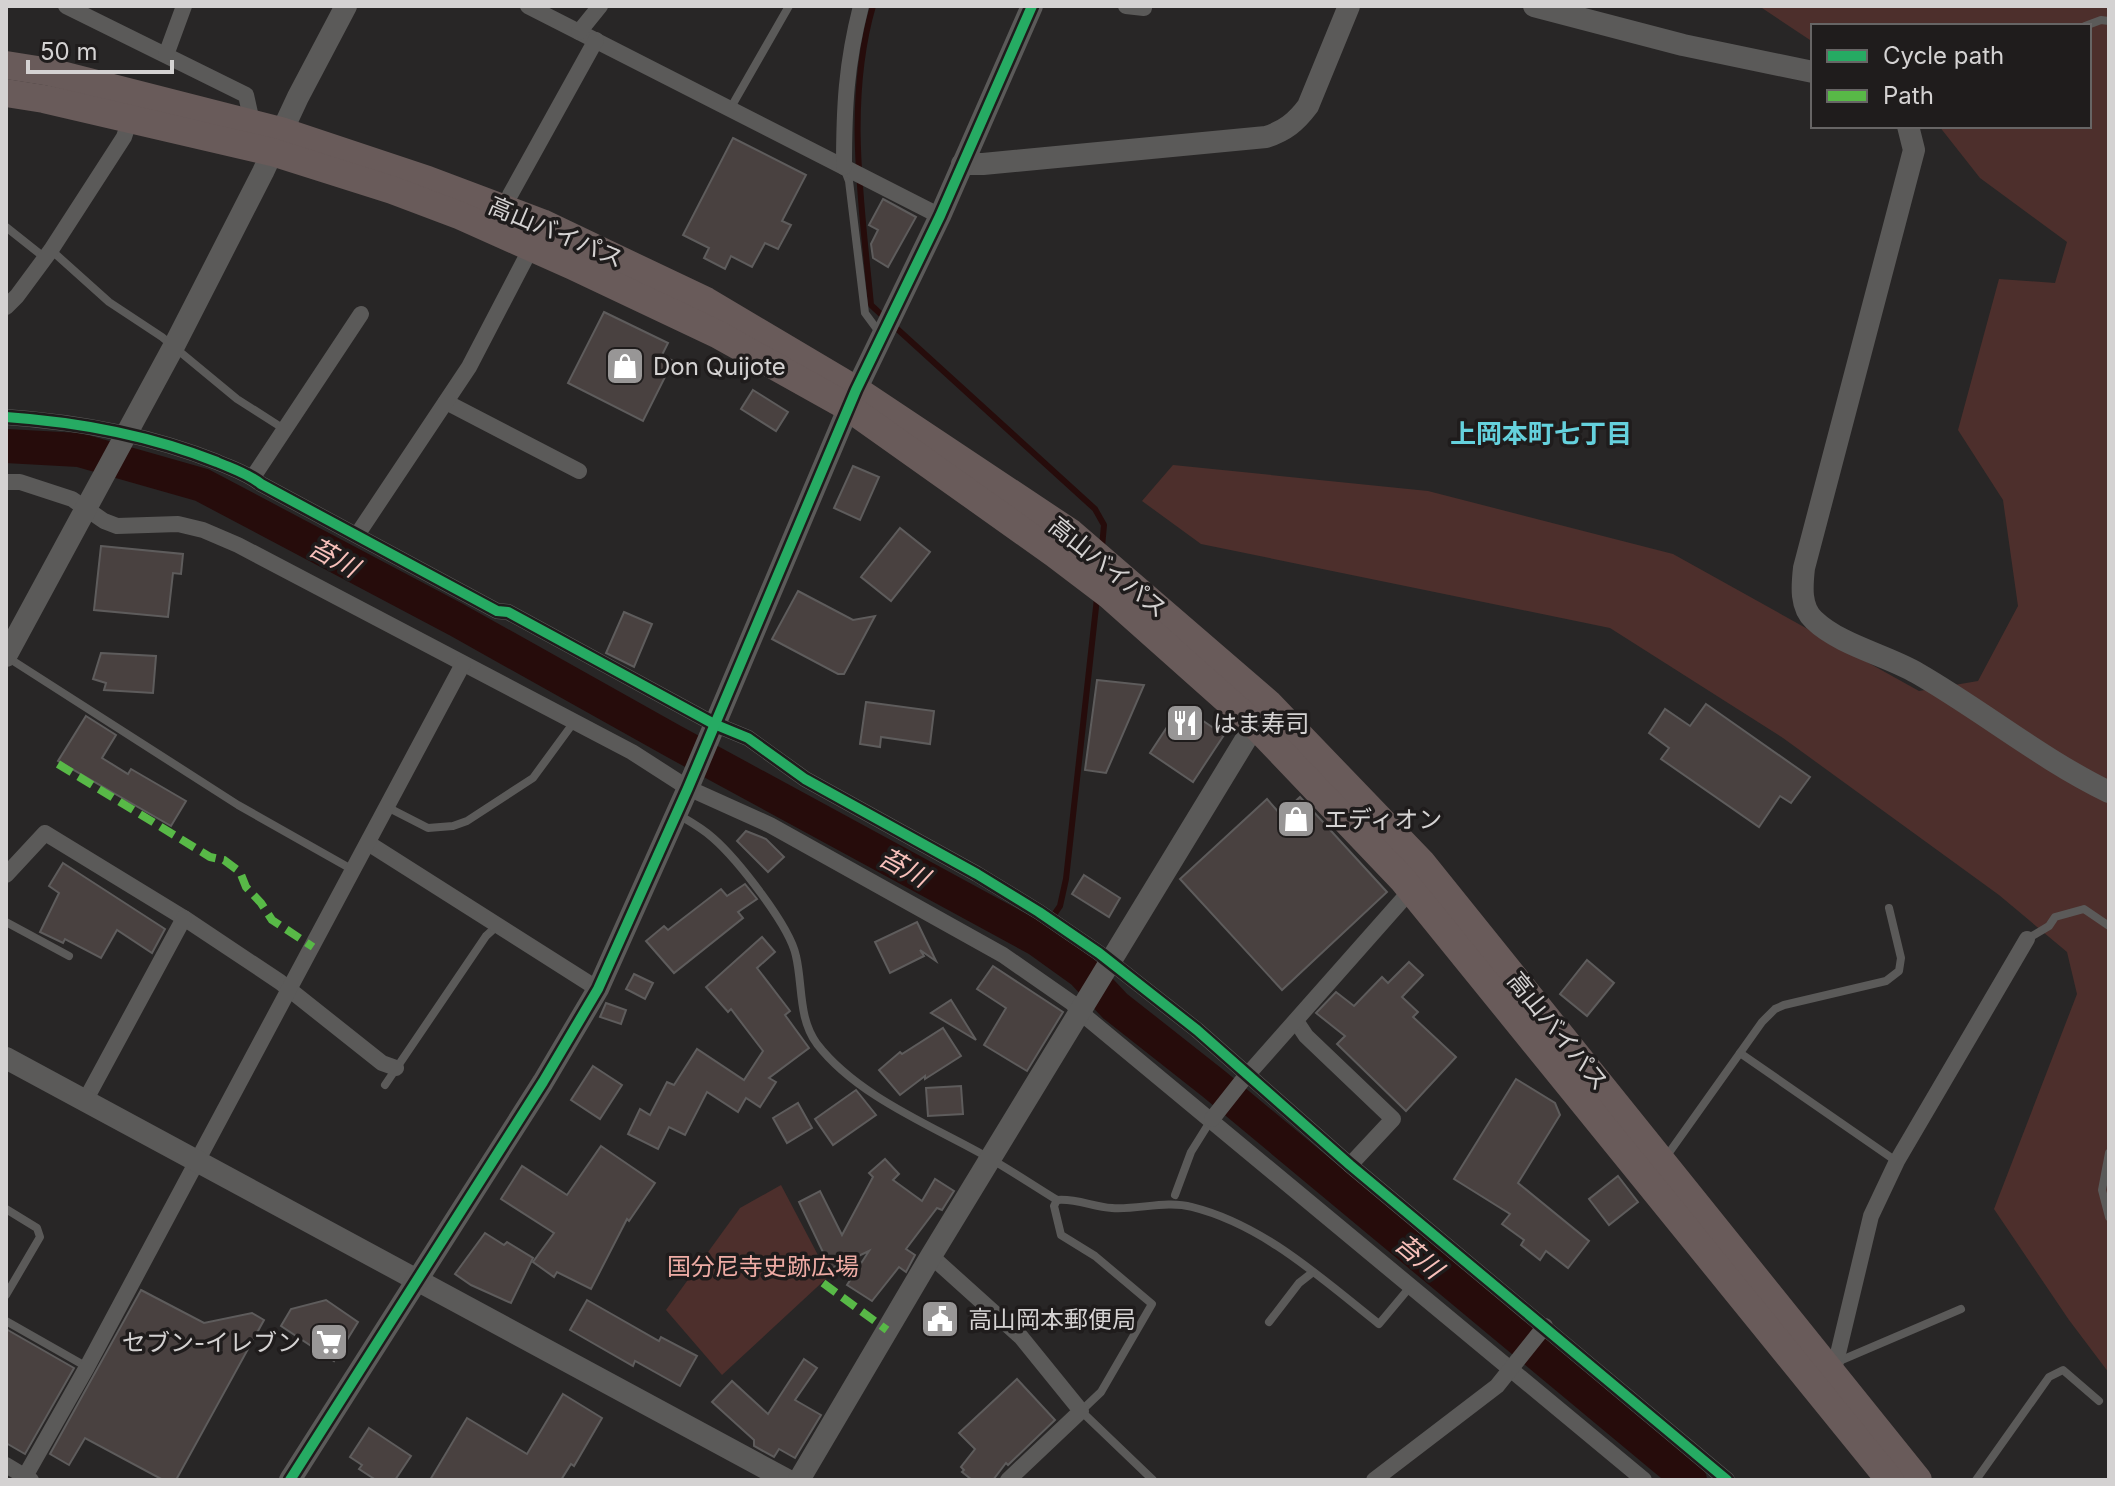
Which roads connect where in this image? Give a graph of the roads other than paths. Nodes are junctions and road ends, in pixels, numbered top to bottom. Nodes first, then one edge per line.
1 (66, 6) edge
2 (184, 6) edge
3 (346, 6) edge
4 (528, 6) edge
5 (600, 6) edge
6 (789, 6) edge
7 (861, 6) edge
8 (1126, 6) edge
9 (1349, 6) edge
10 (1534, 6) edge
11 (1028, 7) edge
12 (1144, 8) dead end
13 (579, 32) junction
14 (596, 40) junction
15 (166, 55) junction
16 (6, 65) edge
17 (1811, 72) edge
18 (6, 93) edge
19 (730, 109) junction
20 (130, 119) junction
21 (252, 122) junction
22 (1908, 128) edge
23 (277, 141) junction
24 (962, 164) junction
25 (847, 169) junction
26 (510, 195) dead end
27 (940, 216) junction
28 (6, 227) edge
29 (531, 248) junction
30 (48, 254) junction
31 (6, 307) edge
32 (361, 314) dead end
33 (883, 335) junction
34 (174, 346) junction
35 (852, 399) junction
36 (446, 402) junction
37 (6, 417) edge
38 (285, 429) junction
39 (126, 437) junction
40 (579, 471) dead end
41 (253, 477) junction
42 (6, 482) edge
43 (89, 502) junction
44 (357, 535) junction
45 (1102, 579) junction
46 (6, 656) edge
47 (463, 664) junction
48 (1261, 714) junction
49 (574, 721) junction
50 (712, 729) junction
51 (690, 784) junction
52 (2109, 792) edge
53 (387, 807) junction
54 (677, 813) junction
55 (368, 843) junction
56 (354, 871) junction
57 (6, 875) edge
58 (1411, 890) junction
59 (1889, 908) dead end
60 (184, 918) junction
61 (6, 922) edge
62 (498, 926) junction
63 (2109, 926) edge
64 (2027, 939) joint
65 (69, 956) dead end
66 (1109, 964) junction
67 (598, 989) junction
68 (289, 990) junction
69 (1082, 1008) junction
70 (1296, 1021) junction
71 (1740, 1053) junction
72 (6, 1058) edge
73 (396, 1068) junction
74 (1245, 1078) junction
75 (385, 1085) dead end
76 (85, 1101) junction
77 (1214, 1117) junction
78 (2109, 1153) edge
79 (990, 1159) junction
80 (197, 1161) junction
81 (1664, 1161) junction
82 (1897, 1161) junction
83 (1350, 1165) junction
84 (1175, 1195) dead end
85 (1057, 1200) junction
86 (6, 1209) edge
87 (2109, 1217) edge
88 (931, 1256) junction
89 (1313, 1272) junction
90 (416, 1279) junction
91 (1410, 1287) junction
92 (6, 1295) edge
93 (1961, 1309) dead end
94 (6, 1321) edge
95 (1269, 1322) dead end
96 (1543, 1329) junction
97 (1832, 1365) junction
98 (87, 1367) junction
99 (1512, 1367) junction
100 (2099, 1401) dead end
101 (1081, 1411) junction
102 (6, 1465) edge
103 (1898, 1477) edge
104 (27, 1479) edge
105 (290, 1480) edge
106 (787, 1480) edge
107 (799, 1480) edge
108 (1008, 1480) edge
109 (1153, 1480) edge
110 (1374, 1480) edge
111 (1644, 1480) edge
112 (1727, 1480) edge
113 (1976, 1480) edge

1 - 15 street
2 - 15 street
3 - 23 street
4 - 13 street
5 - 13 street
6 - 19 lane
7 - 25 street
8 - 12 street
9 - 24 street
10 - 17 street
11 - 24 street
13 - 14 street
14 - 19 street
14 - 26 street
15 - 21 street
16 - 21 highway, 高山バイパス
18 - 20 highway, 高山バイパス
19 - 25 street
20 - 23 highway, 高山バイパス
20 - 30 street
21 - 23 highway, 高山バイパス
22 - 52 street
23 - 29 highway, 高山バイパス
23 - 34 street
23 - 35 highway, 高山バイパス
24 - 27 street
25 - 27 street
25 - 33 lane
27 - 33 street
28 - 30 lane
29 - 35 highway, 高山バイパス
29 - 36 street
30 - 31 street
30 - 34 lane
32 - 38 street
33 - 35 street
34 - 38 lane
34 - 39 street
35 - 45 highway, 高山バイパス
35 - 45 highway, 高山バイパス
35 - 50 street
36 - 40 street
36 - 44 street
37 - 39 street
38 - 41 street
39 - 41 street
39 - 43 street
41 - 44 street
42 - 43 street
43 - 46 street
43 - 47 street
44 - 50 street
45 - 48 highway, 高山バイパス
46 - 56 lane
47 - 49 street
47 - 53 street
48 - 58 highway, 高山バイパス
48 - 66 street
48 - 81 highway, 高山バイパス
49 - 51 street
49 - 53 lane
50 - 51 street
50 - 66 street
51 - 54 street
51 - 69 street
53 - 55 street
54 - 67 street
54 - 79 lane
55 - 56 street
55 - 62 street
56 - 68 street
57 - 60 street
58 - 70 street
58 - 103 highway, 高山バイパス
59 - 71 lane
60 - 68 street
60 - 76 street
61 - 65 lane
62 - 67 street
62 - 73 lane
63 - 64 lane
64 - 82 street
66 - 69 street
66 - 74 street
67 - 90 street
68 - 73 street
68 - 80 street
69 - 77 street
69 - 79 street
70 - 74 street
70 - 83 street
71 - 81 lane
71 - 82 lane
72 - 76 street
73 - 75 lane
74 - 77 street
74 - 83 street
76 - 80 street
77 - 84 lane
77 - 91 street
78 - 87 lane
79 - 85 lane
79 - 88 street
80 - 90 street
80 - 98 street
81 - 97 highway, 高山バイパス
82 - 97 street
83 - 96 street
85 - 89 lane
85 - 101 lane
86 - 92 lane
88 - 101 street
88 - 107 street
89 - 91 lane
89 - 95 lane
90 - 105 street
90 - 106 street
91 - 99 street
93 - 97 lane
94 - 98 lane
96 - 99 street
96 - 112 street
97 - 103 highway, 高山バイパス
98 - 104 street
99 - 110 street
99 - 111 street
100 - 113 lane
101 - 108 street
101 - 109 lane
102 - 104 street

